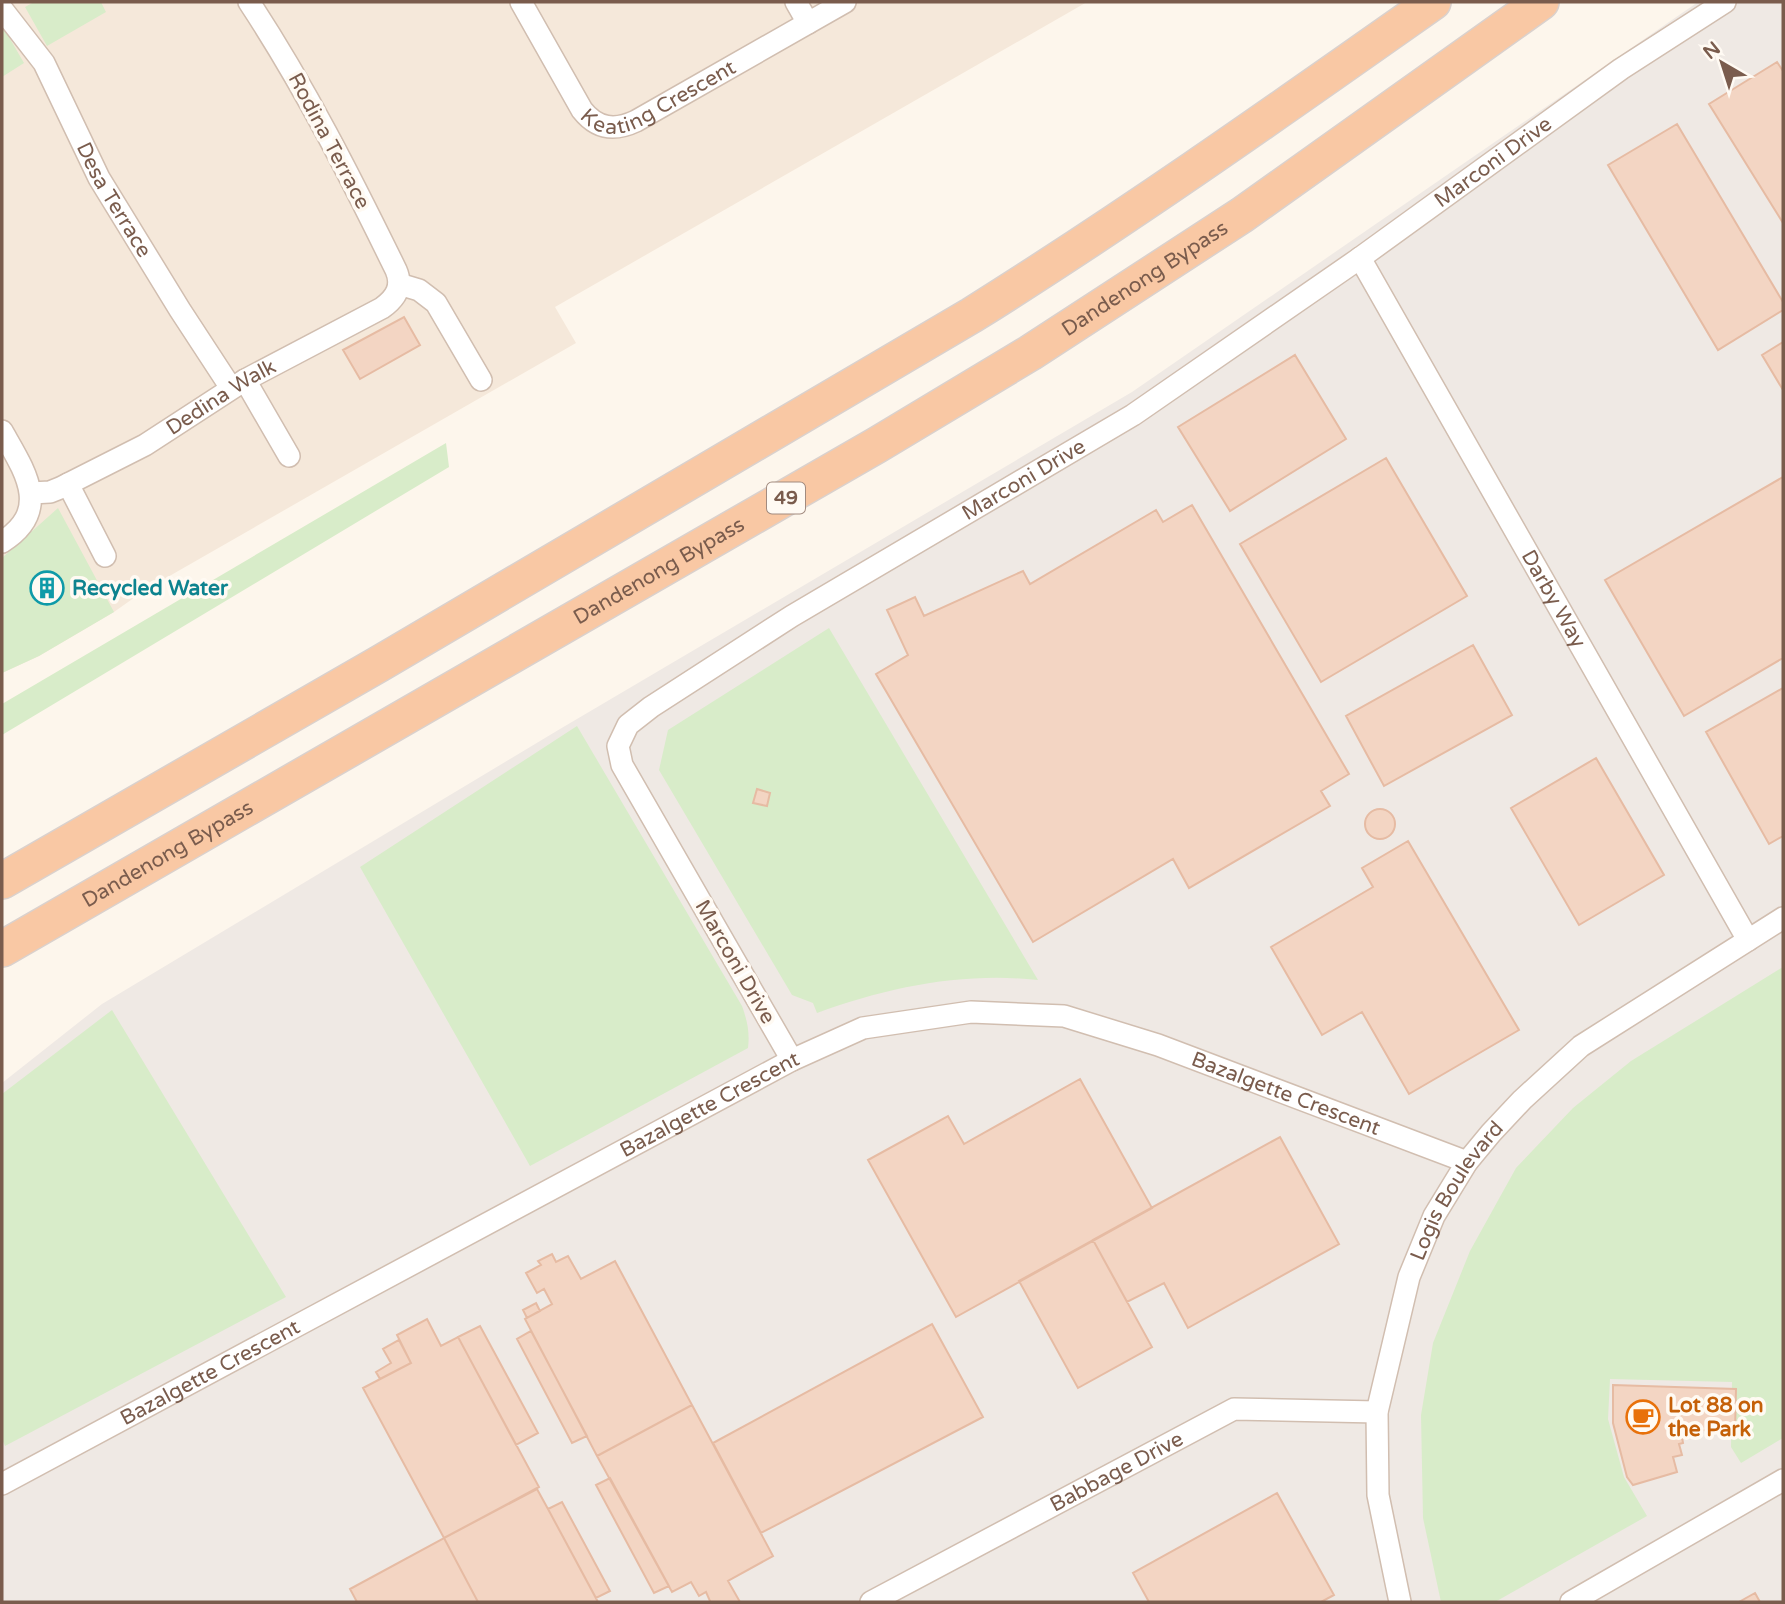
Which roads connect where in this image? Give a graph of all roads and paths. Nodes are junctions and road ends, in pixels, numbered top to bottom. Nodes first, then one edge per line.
1 (249, 2) edge
2 (521, 2) edge
3 (796, 2) edge
4 (845, 2) edge
5 (1433, 2) edge
6 (1541, 2) edge
7 (1725, 2) edge
8 (2, 9) edge
9 (808, 23) junction
10 (1360, 258) junction
11 (400, 284) junction
12 (481, 380) dead end
13 (238, 384) junction
14 (2, 431) edge
15 (289, 456) dead end
16 (68, 484) junction
17 (31, 493) junction
18 (2, 542) edge
19 (105, 556) dead end
20 (2, 881) edge
21 (1783, 918) edge
22 (1748, 940) junction
23 (2, 949) edge
24 (792, 1060) junction
25 (1467, 1163) junction
26 (1377, 1412) junction
27 (1783, 1480) edge
28 (2, 1484) edge
29 (872, 1602) edge
30 (1400, 1602) edge
31 (1571, 1602) edge

1 - 11 street, Rodina Terrace
2 - 9 street, Keating Crescent
3 - 9 street
4 - 9 street, Keating Crescent
5 - 20 highway
6 - 23 highway, Dandenong Bypass / 49
7 - 10 street, Marconi Drive
8 - 13 street, Desa Terrace
10 - 22 street, Darby Way
10 - 24 street, Marconi Drive
11 - 12 street
11 - 13 street, Dedina Walk
13 - 15 street, Desa Terrace
13 - 16 street, Dedina Walk
14 - 17 street
16 - 17 street, Dedina Walk
16 - 19 street
17 - 18 street
21 - 22 street, Logis Boulevard
22 - 25 street, Logis Boulevard
24 - 25 street, Bazalgette Crescent
24 - 28 street, Bazalgette Crescent
25 - 26 street, Logis Boulevard
26 - 29 street, Babbage Drive
26 - 30 street, Logis Boulevard
27 - 31 street

